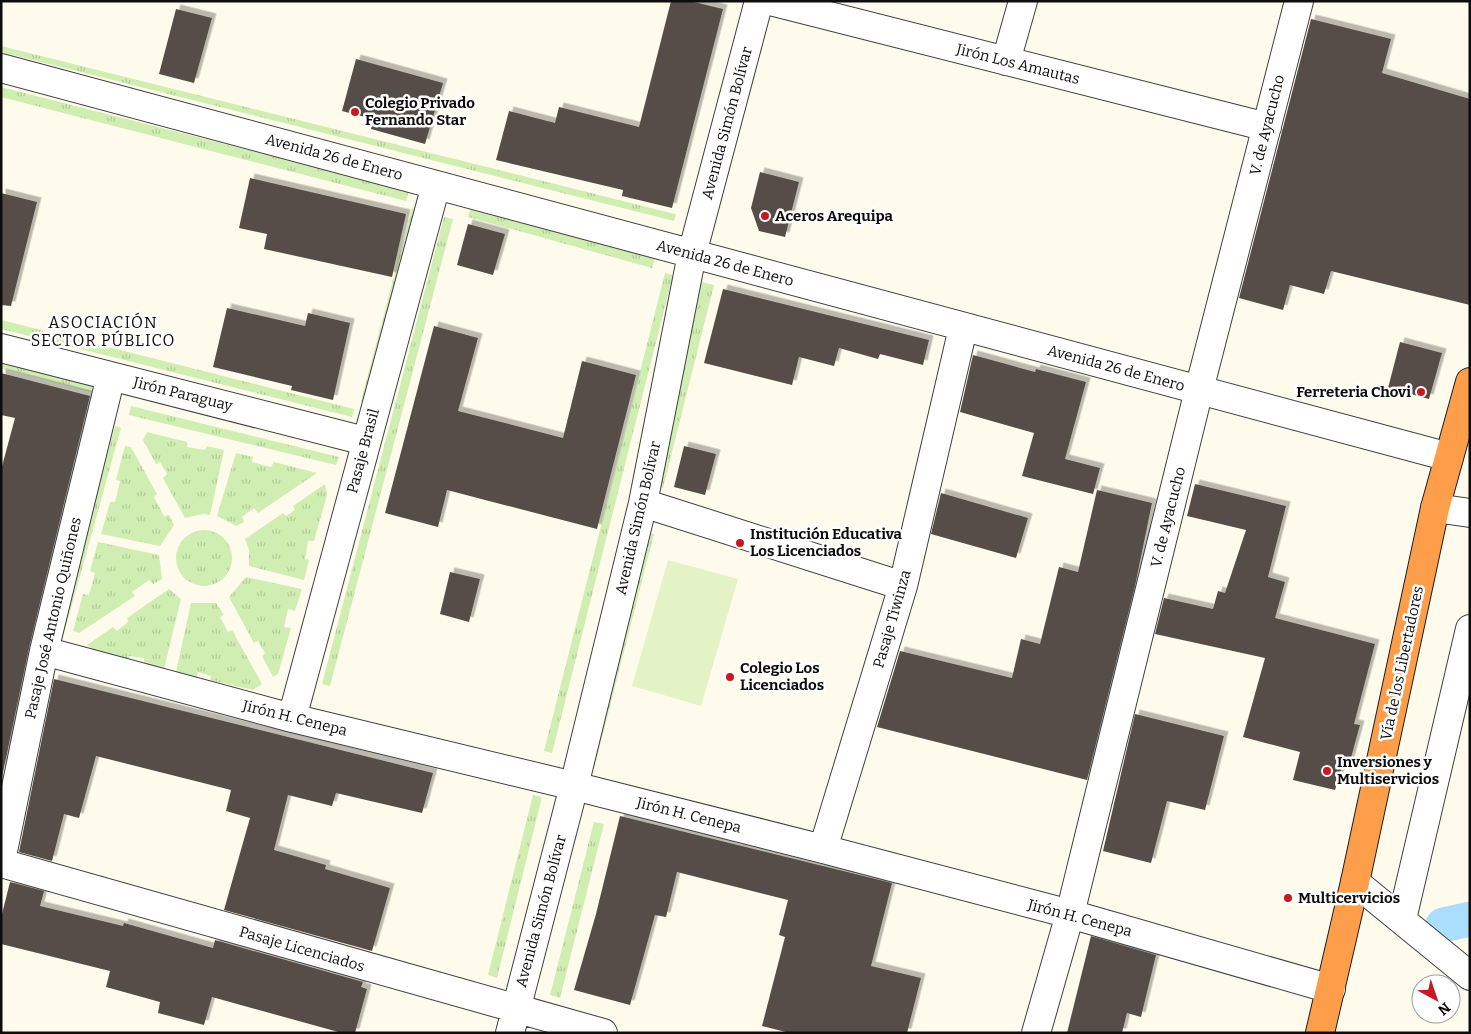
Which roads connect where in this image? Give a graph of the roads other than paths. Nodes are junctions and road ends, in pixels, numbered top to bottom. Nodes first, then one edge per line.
1 (759, 1) edge
2 (770, 1) edge
3 (1022, 1) edge
4 (1298, 1) edge
5 (1006, 61) junction
6 (1, 68) edge
7 (1267, 127) junction
8 (436, 185) junction
9 (692, 254) junction
10 (963, 328) junction
11 (1, 348) edge
12 (111, 376) junction
13 (1470, 382) edge
14 (1199, 390) junction
15 (365, 441) junction
16 (1449, 457) junction
17 (643, 503) junction
18 (1435, 508) junction
19 (1470, 513) edge
20 (903, 586) junction
21 (1470, 629) edge
22 (44, 651) junction
23 (292, 718) junction
24 (574, 786) junction
25 (823, 849) junction
26 (1, 862) edge
27 (1355, 882) junction
28 (1070, 914) junction
29 (1402, 919) junction
30 (1470, 976) edge
31 (1331, 989) junction
32 (512, 1021) edge
33 (603, 1033) edge
34 (1036, 1033) edge
35 (1320, 1033) edge

1 - 9 street, Avenida Simón Bolívar
2 - 5 street, Jirón Los Amautas
3 - 5 street
4 - 7 street, V. de Ayacucho
5 - 7 street, Jirón Los Amautas
6 - 8 street, Avenida 26 de Enero
7 - 14 street, V. de Ayacucho
8 - 9 street, Avenida 26 de Enero
8 - 15 street, Pasaje Brasil
9 - 10 street, Avenida 26 de Enero
9 - 17 street, Avenida Simón Bolívar
10 - 14 street, Avenida 26 de Enero
10 - 20 street, Pasaje Tiwinza
11 - 12 street, Jirón Paraguay
12 - 15 street, Jirón Paraguay
12 - 22 street, Pasaje José Antonio Quiñones
13 - 16 highway, Vía de los Libertadores
14 - 16 street, Avenida 26 de Enero
14 - 28 street, V. de Ayacucho
15 - 23 street, Pasaje Brasil
16 - 18 highway, Vía de los Libertadores
17 - 20 street
17 - 24 street, Avenida Simón Bolívar
18 - 19 street
18 - 27 highway, Vía de los Libertadores
20 - 25 street, Pasaje Tiwinza
21 - 29 street
22 - 23 street, Jirón H. Cenepa
22 - 26 street, Pasaje José Antonio Quiñones
23 - 24 street, Jirón H. Cenepa
24 - 25 street, Jirón H. Cenepa
24 - 32 street, Avenida Simón Bolívar
25 - 28 street, Jirón H. Cenepa
26 - 32 street, Pasaje Licenciados
27 - 29 street
27 - 31 highway, Vía de los Libertadores
28 - 31 street, Jirón H. Cenepa
28 - 34 street, V. de Ayacucho
29 - 30 street
31 - 35 highway, Vía de los Libertadores
32 - 33 street, Pasaje Licenciados

